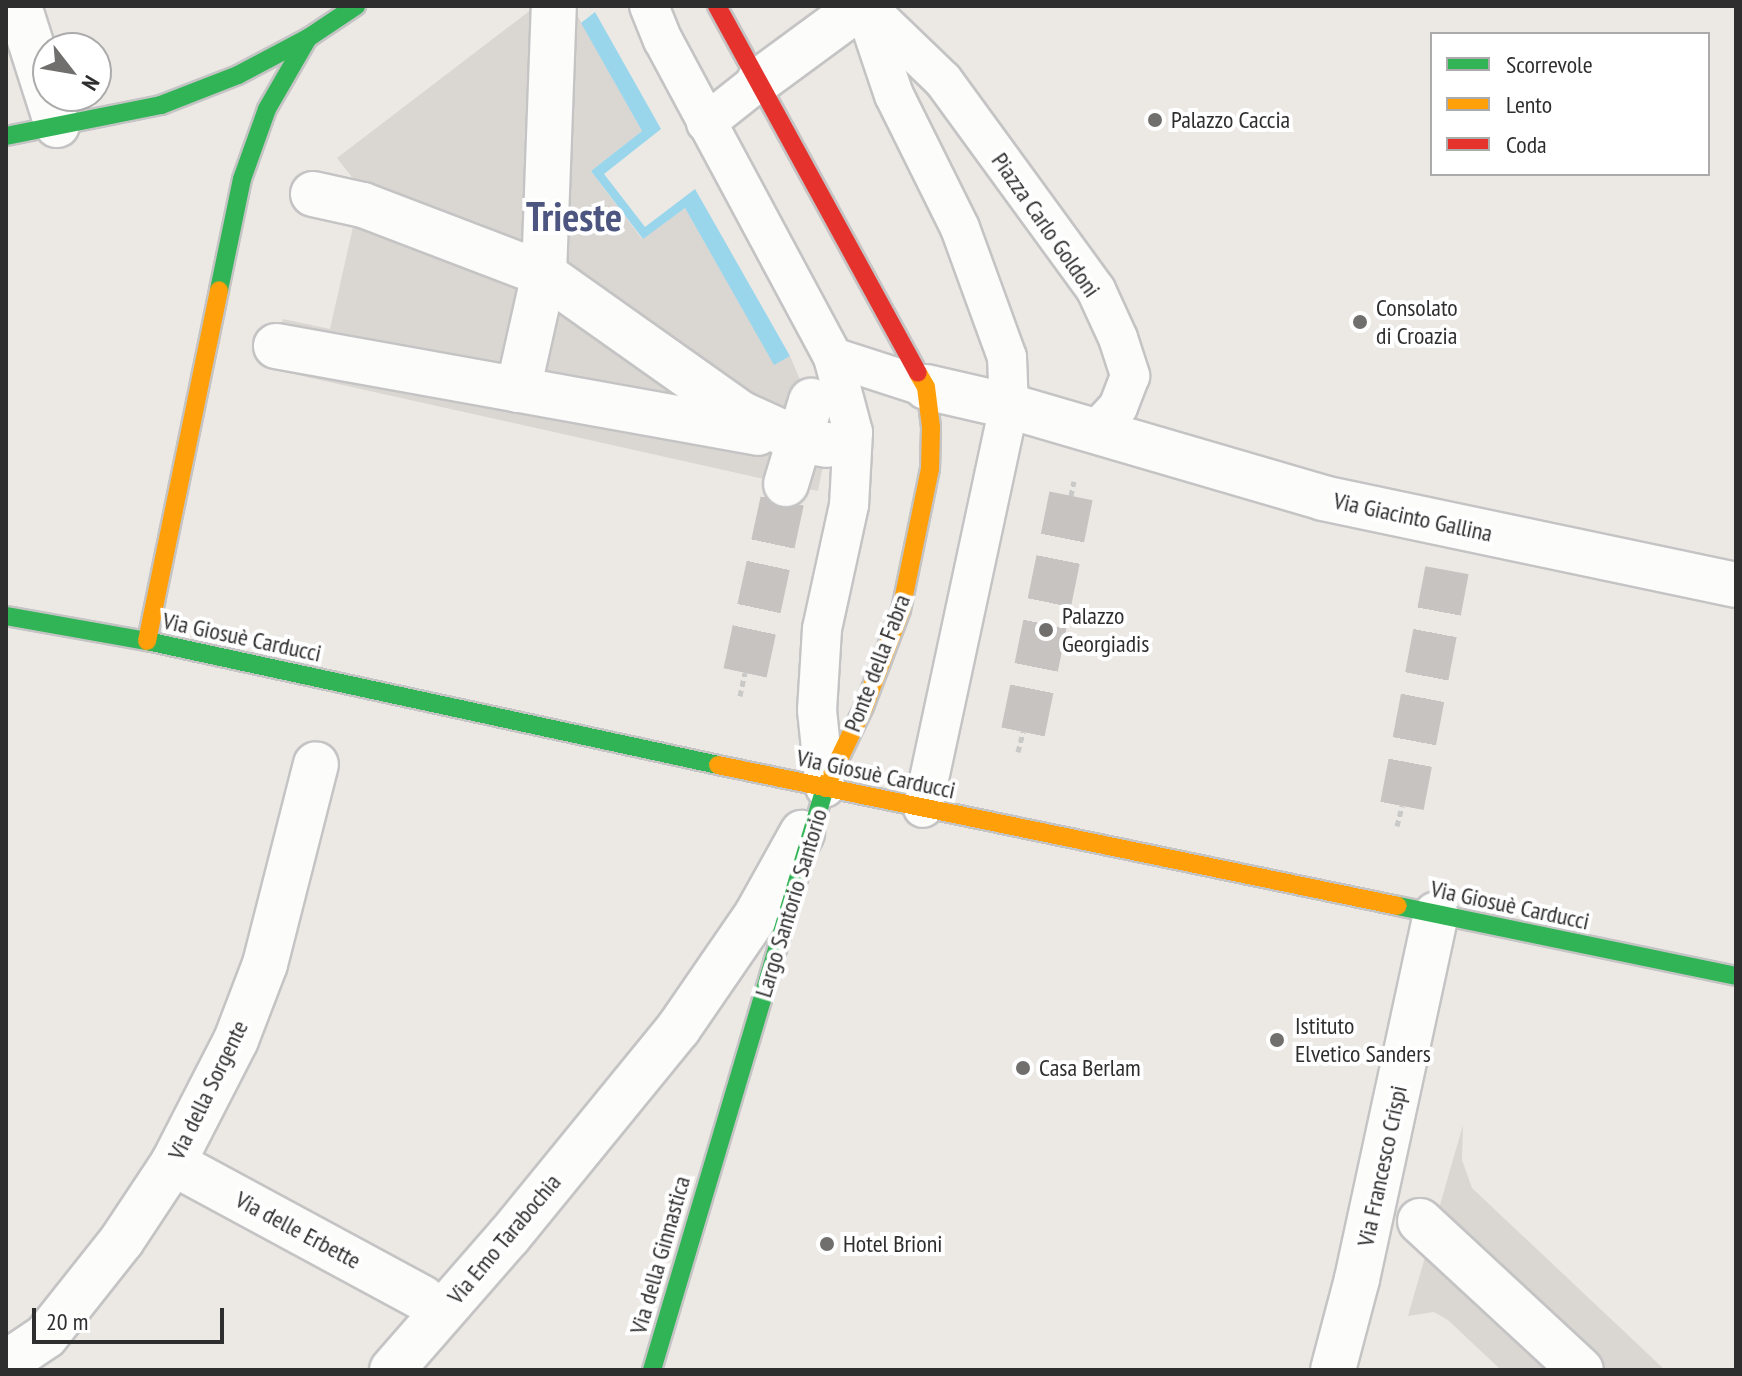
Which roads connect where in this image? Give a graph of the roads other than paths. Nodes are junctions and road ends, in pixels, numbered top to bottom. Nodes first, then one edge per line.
1 (19, 6) edge
2 (356, 6) edge
3 (554, 6) edge
4 (649, 6) edge
5 (717, 6) edge
6 (864, 6) edge
7 (308, 38) junction
8 (759, 81) junction
9 (706, 123) junction
10 (57, 125) junction
11 (6, 136) edge
12 (313, 194) dead end
13 (544, 274) junction
14 (276, 346) dead end
15 (833, 357) junction
16 (926, 387) junction
17 (518, 390) junction
18 (1009, 406) junction
19 (812, 429) junction
20 (1095, 432) junction
21 (786, 484) tunnel mouth
22 (1736, 585) edge
23 (6, 616) edge
24 (147, 641) junction
25 (316, 764) dead end
26 (825, 788) junction
27 (923, 808) junction
28 (1436, 914) junction
29 (1736, 976) edge
30 (614, 1106) joint
31 (714, 1154) joint
32 (173, 1163) junction
33 (1420, 1221) dead end
34 (423, 1298) dead end
35 (6, 1363) edge
36 (392, 1370) edge
37 (652, 1370) edge
38 (1333, 1370) edge
39 (1581, 1370) edge

1 - 10 street
2 - 7 main road
3 - 13 street
4 - 9 lane
5 - 8 main road
6 - 8 street
6 - 18 lane
6 - 20 lane, Piazza Carlo Goldoni
7 - 10 main road
7 - 24 main road
8 - 9 lane
8 - 16 main road
9 - 15 lane
10 - 11 main road
12 - 13 street
13 - 17 street
13 - 19 street
14 - 17 street
15 - 16 lane
15 - 26 lane, Ponte della Fabra
16 - 18 street
16 - 26 main road, Ponte della Fabra
17 - 19 street
18 - 20 street
18 - 27 lane
19 - 21 street
20 - 22 street, Via Giacinto Gallina
23 - 24 main road, Via Giosuè Carducci
24 - 26 main road, Via Giosuè Carducci
25 - 32 street, Via della Sorgente
26 - 27 main road, Via Giosuè Carducci
26 - 30 street, Largo Santorio Santorio
26 - 31 main road, Largo Santorio Santorio
27 - 28 main road, Via Giosuè Carducci
28 - 29 main road, Via Giosuè Carducci
28 - 38 street, Via Francesco Crispi
30 - 36 street, Via Emo Tarabochia
31 - 37 main road, Via della Ginnastica
32 - 34 street, Via delle Erbette
32 - 35 street, Via della Sorgente
33 - 39 street

